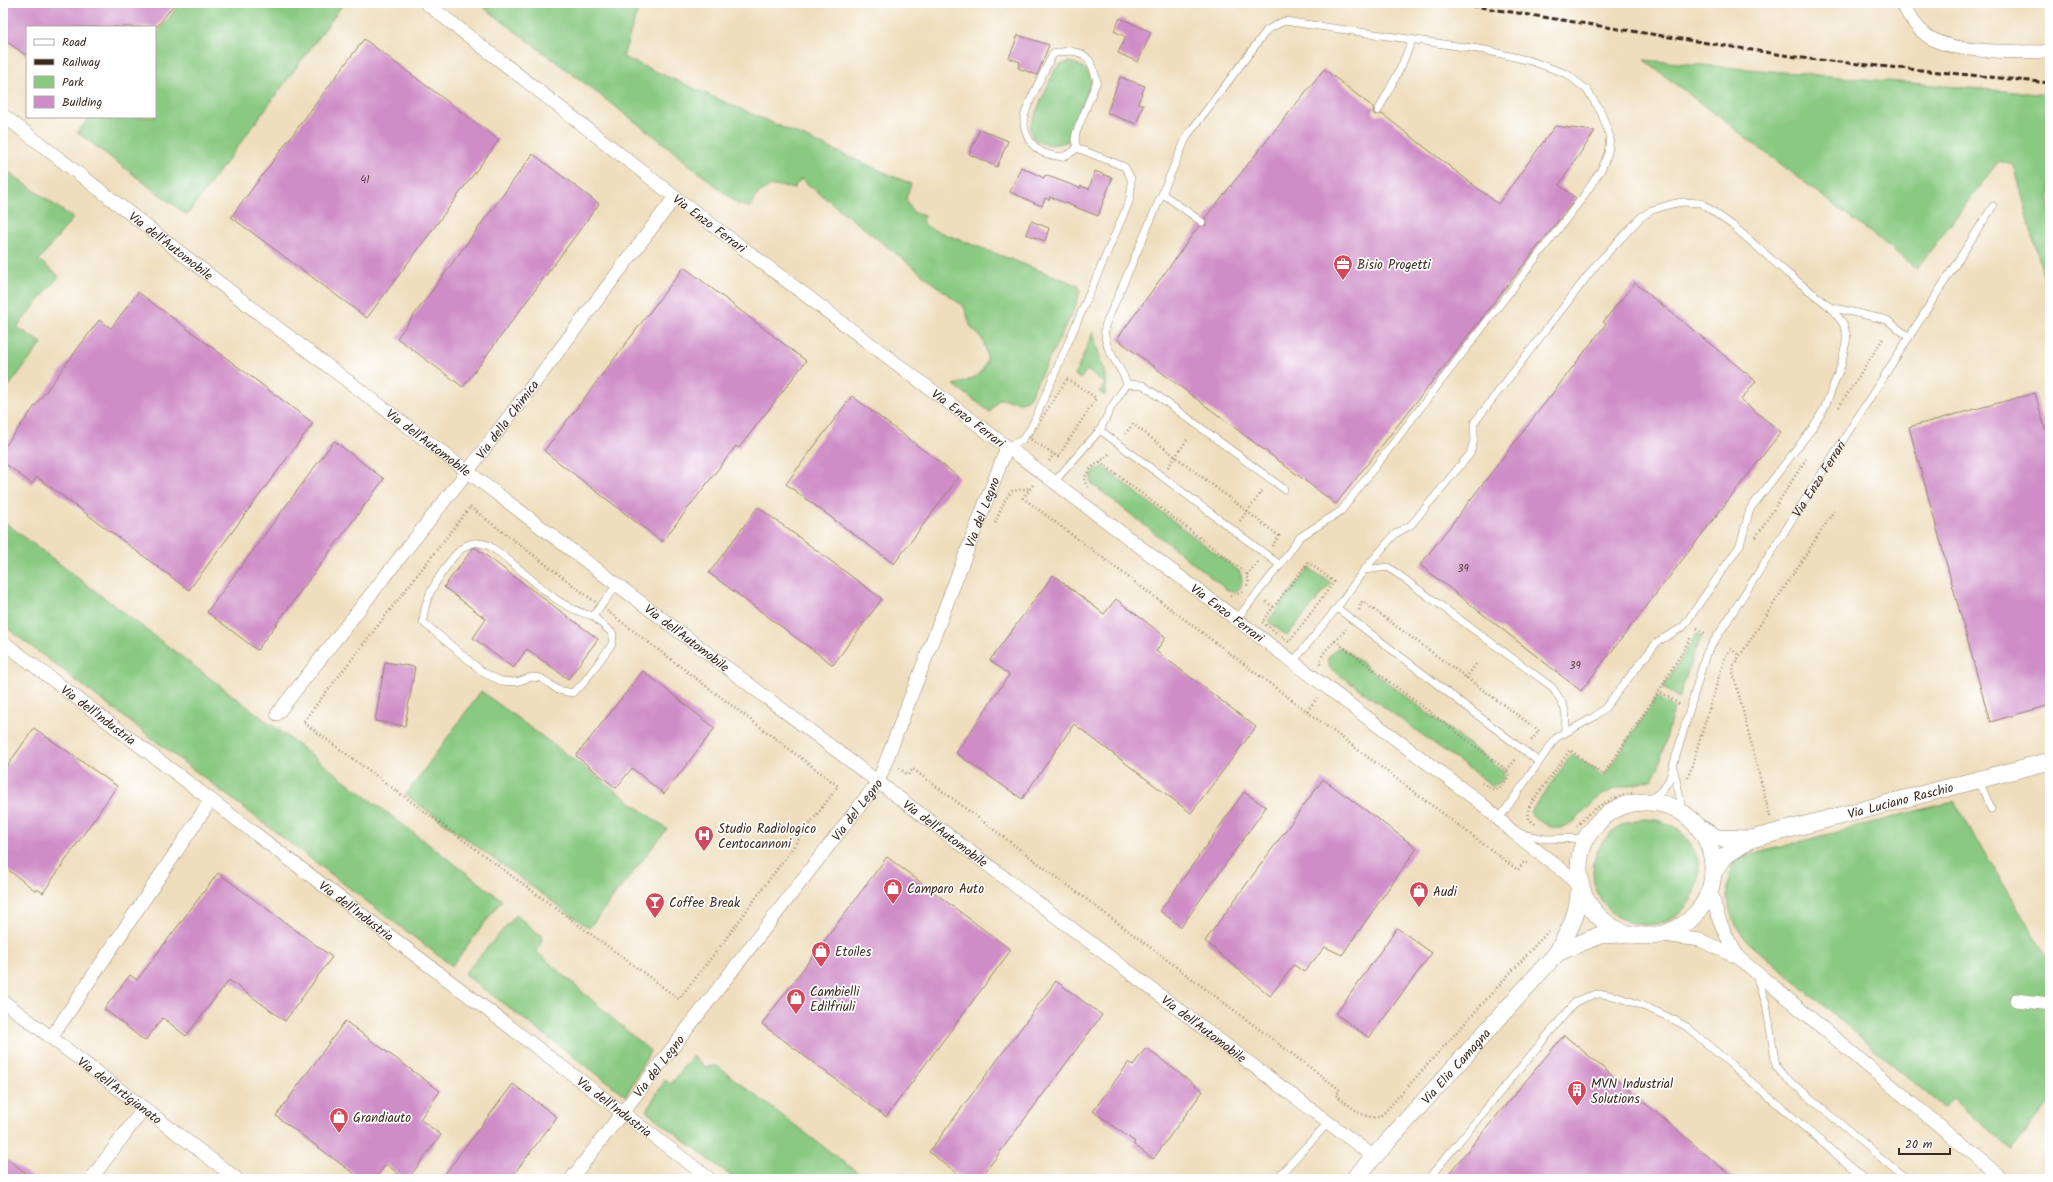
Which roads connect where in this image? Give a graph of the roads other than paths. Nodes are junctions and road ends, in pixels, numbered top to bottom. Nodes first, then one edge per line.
1 (426, 3) edge
2 (1902, 3) edge
3 (1412, 40) junction
4 (2050, 52) edge
5 (1378, 111) dead end
6 (3, 115) edge
7 (1077, 148) junction
8 (1163, 194) junction
9 (675, 197) junction
10 (1993, 206) dead end
11 (1202, 222) dead end
12 (1830, 307) junction
13 (1909, 337) junction
14 (1127, 384) junction
15 (1100, 430) junction
16 (1007, 447) junction
17 (467, 472) junction
18 (1054, 482) junction
19 (1284, 489) dead end
20 (1280, 565) junction
21 (1364, 570) junction
22 (617, 585) junction
23 (1337, 608) junction
24 (593, 616) junction
25 (1236, 620) junction
26 (3, 642) edge
27 (1293, 662) junction
28 (277, 714) dead end
29 (1564, 733) junction
30 (1539, 762) junction
31 (2050, 762) edge
32 (1674, 764) junction
33 (1979, 780) junction
34 (878, 782) junction
35 (1640, 796) junction
36 (211, 800) junction
37 (1991, 809) dead end
38 (1683, 812) junction
39 (1499, 819) junction
40 (1700, 828) junction
41 (1513, 832) junction
42 (1580, 833) junction
43 (1751, 839) junction
44 (1712, 881) junction
45 (1579, 887) junction
46 (1623, 934) junction
47 (1663, 935) junction
48 (1557, 954) junction
49 (1744, 962) junction
50 (2016, 1000) dead end
51 (3, 1001) edge
52 (2050, 1004) edge
53 (52, 1038) junction
54 (144, 1108) junction
55 (622, 1112) junction
56 (1328, 1123) junction
57 (1374, 1157) junction
58 (92, 1179) edge
59 (237, 1179) edge
60 (571, 1179) edge
61 (710, 1179) edge
62 (1276, 1179) edge
63 (1354, 1179) edge
64 (1428, 1179) edge
65 (1865, 1179) edge
66 (1906, 1179) edge
67 (2003, 1179) edge

1 - 9 street, Via Enzo Ferrari
2 - 4 street
3 - 5 lane
3 - 8 lane
3 - 20 lane
6 - 17 street, Via dell'Automobile
7 - 7 lane
7 - 16 lane
8 - 11 lane
8 - 14 lane
9 - 16 street, Via Enzo Ferrari
9 - 17 street, Via della Chimica
10 - 13 lane, Via Enzo Ferrari
12 - 13 lane
12 - 21 lane
12 - 29 lane
13 - 32 lane, Via Enzo Ferrari
14 - 15 lane
14 - 19 lane
15 - 18 lane
15 - 20 lane
16 - 18 street, Via Enzo Ferrari
16 - 34 street, Via del Legno
17 - 22 street, Via dell'Automobile
17 - 28 street, Via della Chimica
18 - 25 street, Via Enzo Ferrari
20 - 25 lane
21 - 23 lane
21 - 29 lane
22 - 24 lane
22 - 34 street, Via dell'Automobile
23 - 27 lane
23 - 30 lane
24 - 24 lane
25 - 27 street, Via Enzo Ferrari
26 - 36 street, Via dell'Industria
27 - 39 street, Via Enzo Ferrari
29 - 30 lane
30 - 39 lane
31 - 33 street, Via Luciano Raschio
32 - 35 lane, Via Enzo Ferrari
32 - 38 lane, Via Enzo Ferrari
33 - 37 lane
33 - 43 street, Via Luciano Raschio
34 - 55 street, Via del Legno
34 - 56 street, Via dell'Automobile
35 - 38 street, Via Luciano Raschio
35 - 42 street, Via Luciano Raschio
36 - 53 street
36 - 55 street, Via dell'Industria
38 - 40 street, Via Luciano Raschio
39 - 41 street, Via Enzo Ferrari
40 - 43 street, Via Luciano Raschio
40 - 44 street, Via Luciano Raschio
41 - 42 lane
41 - 45 street, Via Enzo Ferrari
42 - 45 street, Via Luciano Raschio
43 - 44 street, Via Luciano Raschio
44 - 47 street, Via Luciano Raschio
44 - 49 street
45 - 46 street, Via Luciano Raschio
45 - 48 street, Via Elio Camagna
46 - 47 street, Via Luciano Raschio
46 - 48 street, Via Elio Camagna
47 - 49 street
48 - 57 street, Via Elio Camagna
49 - 66 lane
49 - 67 street
50 - 52 street
51 - 53 street, Via dell'Artigianato
53 - 54 street, Via dell'Artigianato
54 - 58 street
54 - 59 street, Via dell'Artigianato
55 - 60 street, Via del Legno
55 - 61 street, Via dell'Industria
56 - 57 street, Via dell'Automobile
56 - 62 lane
57 - 63 street, Via Elio Camagna
64 - 65 lane

